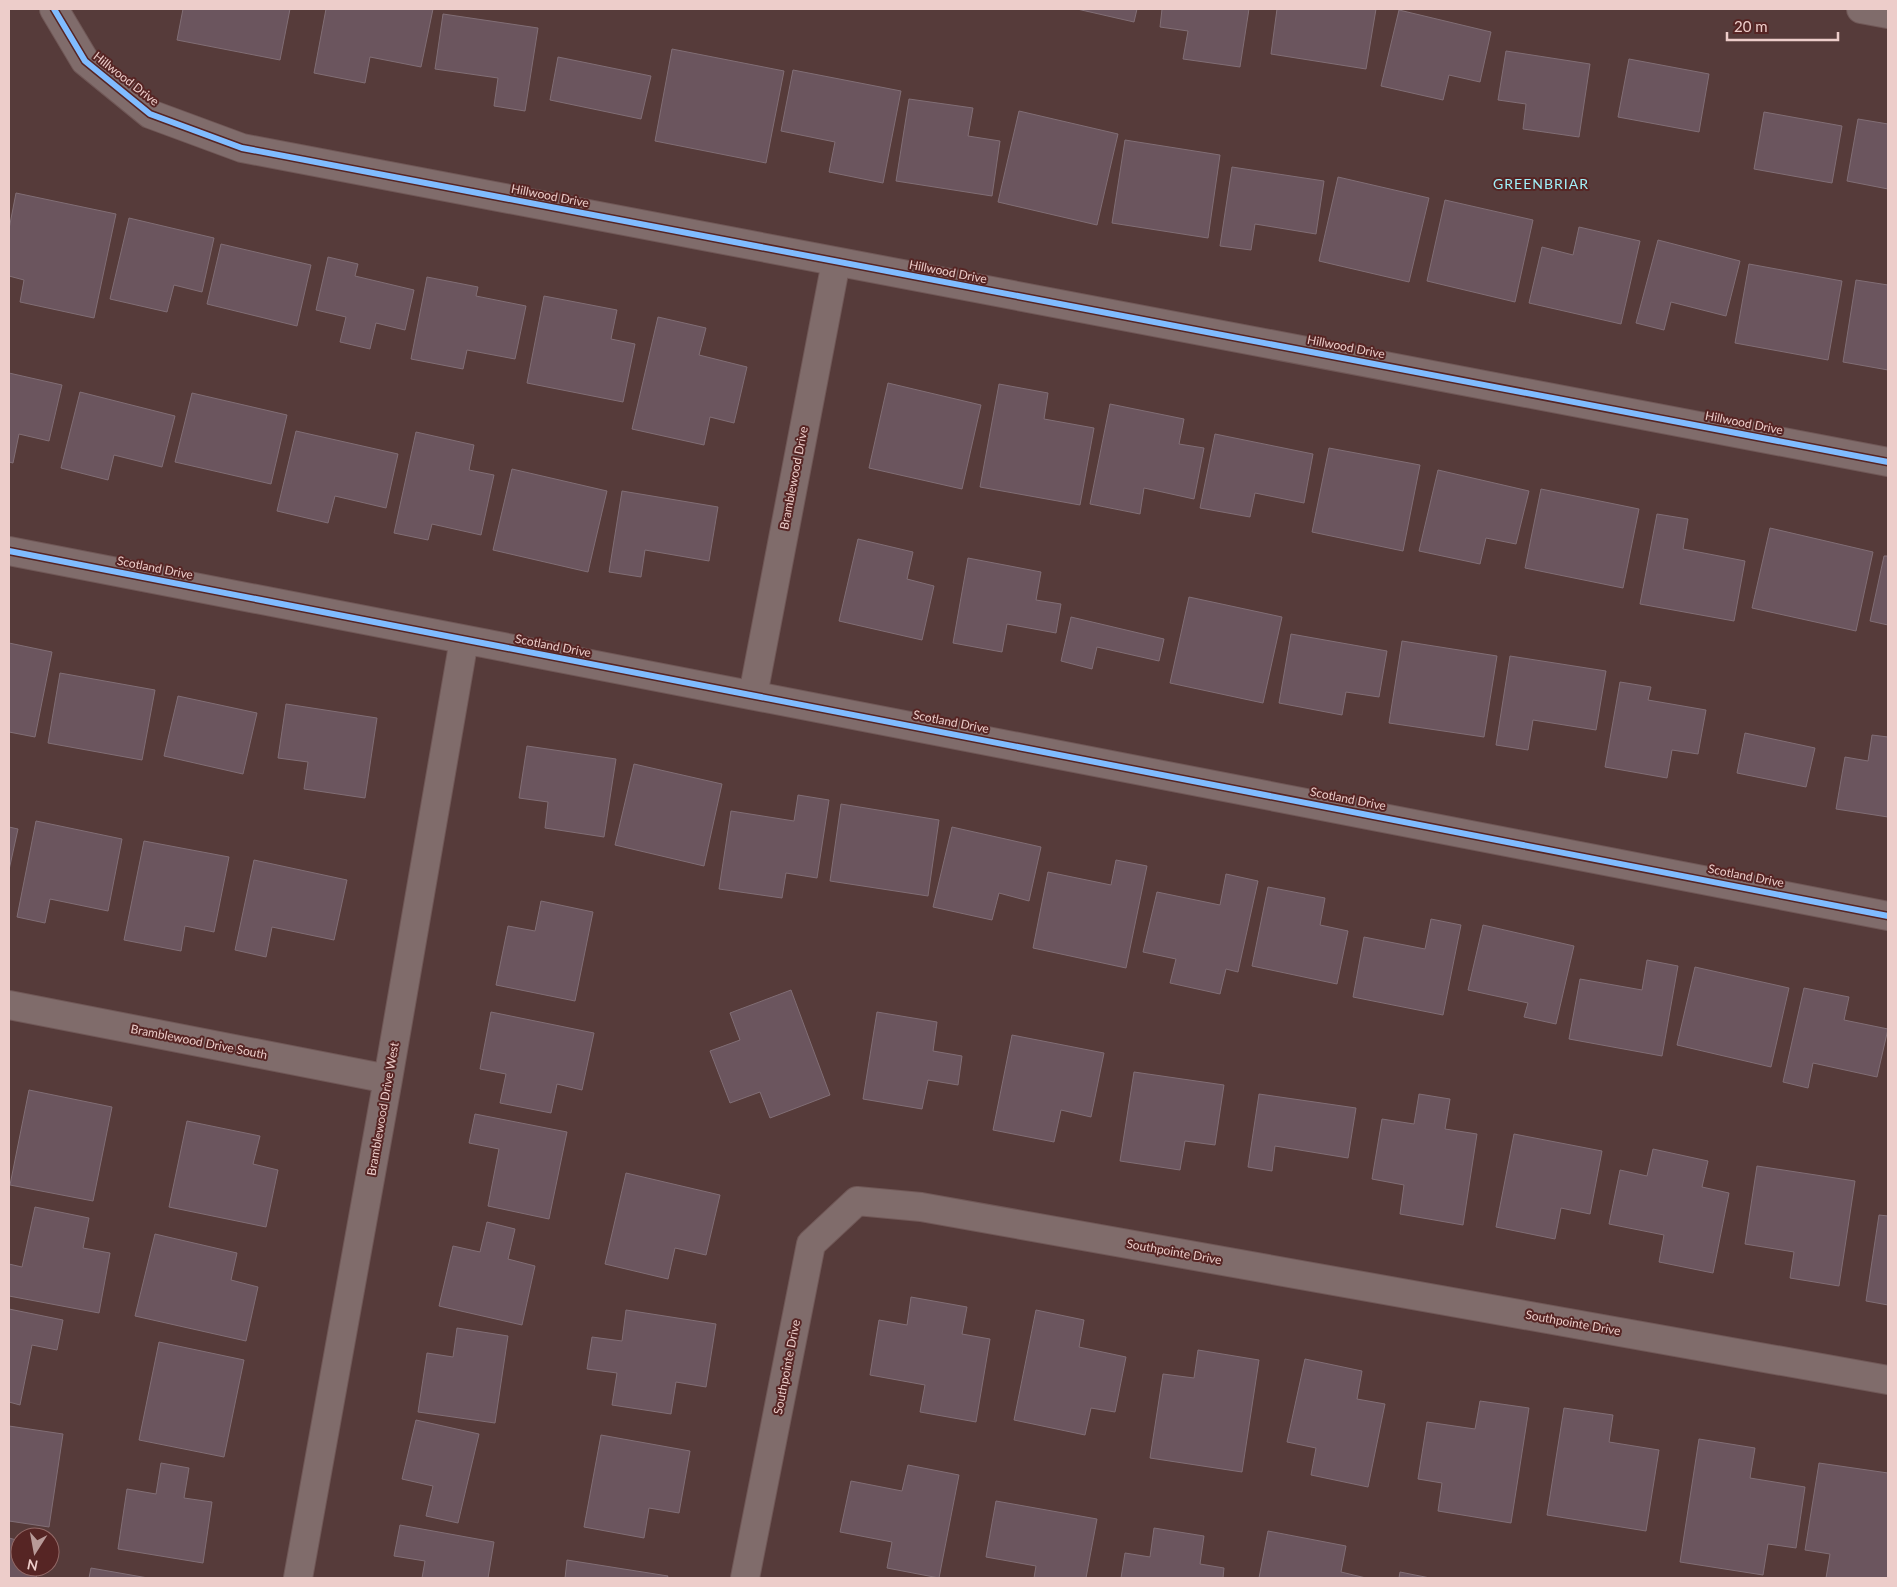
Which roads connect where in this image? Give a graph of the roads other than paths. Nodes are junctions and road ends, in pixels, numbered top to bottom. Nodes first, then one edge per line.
1 (54, 9) edge
2 (1861, 9) edge
3 (1888, 14) edge
4 (836, 262) junction
5 (1888, 462) edge
6 (9, 551) edge
7 (464, 640) junction
8 (753, 695) junction
9 (1888, 916) edge
10 (9, 1005) edge
11 (388, 1079) junction
12 (1888, 1380) edge
13 (298, 1578) edge
14 (745, 1578) edge

1 - 4 street, Hillwood Drive
2 - 3 street
4 - 5 street, Hillwood Drive
4 - 8 street, Bramblewood Drive
6 - 7 street, Scotland Drive
7 - 8 street, Scotland Drive
7 - 11 street, Bramblewood Drive West
8 - 9 street, Scotland Drive
10 - 11 street, Bramblewood Drive South
11 - 13 street, Bramblewood Drive West
12 - 14 street, Southpointe Drive

